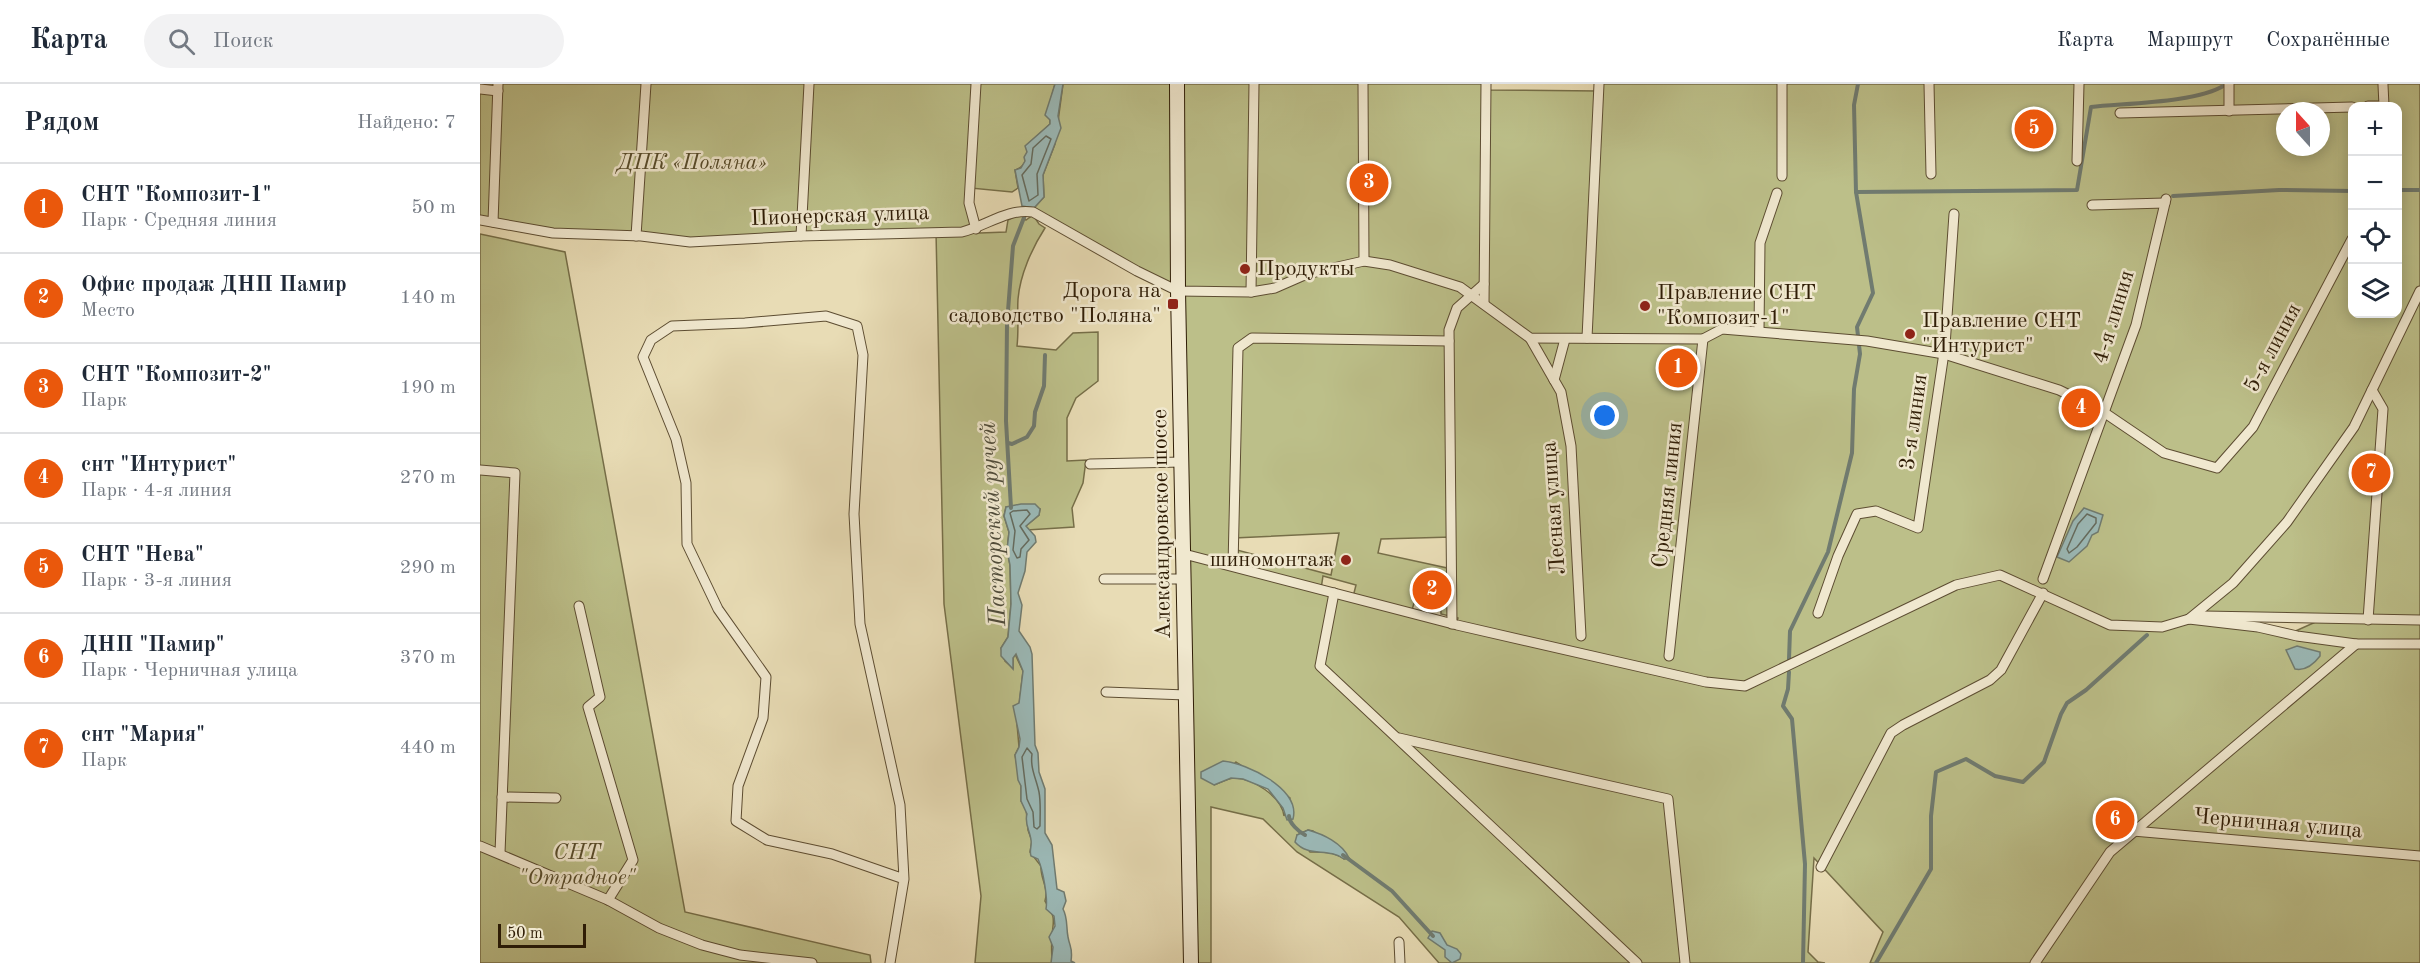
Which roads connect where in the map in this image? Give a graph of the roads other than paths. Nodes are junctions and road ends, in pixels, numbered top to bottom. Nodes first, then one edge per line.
1 (646, 84) edge
2 (809, 84) edge
3 (976, 84) edge
4 (1177, 84) edge
5 (1254, 84) edge
6 (1363, 84) edge
7 (1486, 84) edge
8 (1599, 84) edge
9 (1782, 84) edge
10 (1929, 84) edge
11 (2079, 84) edge
12 (2229, 84) edge
13 (2383, 85) edge
14 (498, 87) edge
15 (480, 88) edge
16 (2384, 102) edge
17 (2348, 107) edge
18 (2229, 111) junction
19 (2120, 113) dead end
20 (2077, 161) dead end
21 (1931, 174) dead end
22 (1782, 176) dead end
23 (1777, 193) dead end
24 (2092, 205) dead end
25 (1954, 214) dead end
26 (480, 220) edge
27 (493, 222) junction
28 (976, 229) junction
29 (636, 236) junction
30 (801, 236) junction
31 (2348, 247) edge
32 (1364, 261) junction
33 (1484, 284) junction
34 (1178, 291) junction
35 (2420, 291) edge
36 (1251, 292) junction
37 (1472, 296) junction
38 (1484, 304) junction
39 (1759, 331) junction
40 (1530, 338) junction
41 (1587, 338) junction
42 (1565, 339) junction
43 (1704, 339) junction
44 (1449, 341) junction
45 (1944, 354) junction
46 (1554, 380) junction
47 (2372, 390) junction
48 (2102, 411) junction
49 (1182, 462) junction
50 (1090, 464) dead end
51 (480, 470) edge
52 (1184, 554) junction
53 (1233, 566) junction
54 (1104, 579) dead end
55 (1185, 579) junction
56 (2043, 579) dead end
57 (1334, 592) junction
58 (2043, 593) junction
59 (579, 606) dead end
60 (1818, 613) dead end
61 (2191, 617) junction
62 (2367, 620) junction
63 (2420, 620) edge
64 (1452, 624) junction
65 (1581, 636) dead end
66 (2356, 644) junction
67 (2420, 644) edge
68 (1669, 656) dead end
69 (1106, 692) dead end
70 (1186, 695) junction
71 (1397, 738) junction
72 (502, 797) junction
73 (556, 798) dead end
74 (2133, 831) junction
75 (480, 846) edge
76 (500, 853) junction
77 (2420, 855) edge
78 (1821, 867) dead end
79 (904, 879) junction
80 (608, 900) junction
81 (1400, 942) dead end
82 (812, 963) edge
83 (890, 963) edge
84 (1191, 963) edge
85 (1400, 963) edge
86 (1637, 963) edge
87 (1685, 963) edge
88 (2035, 963) edge

1 - 29 street
2 - 30 street
3 - 28 street
4 - 34 street, Александровское шоссе
5 - 36 street
6 - 32 street
7 - 33 street
8 - 41 street
9 - 22 street
10 - 21 street
11 - 20 street
12 - 18 street
13 - 16 street
14 - 15 street
14 - 27 street
17 - 18 street
18 - 19 street
23 - 39 street
24 - 48 street, 4-я линия
25 - 45 street, 3-я линия
26 - 27 street, Пионерская улица
27 - 29 street, Пионерская улица
28 - 30 street, Пионерская улица
28 - 34 street, Пионерская улица
29 - 30 street, Пионерская улица
31 - 48 street, 5-я линия
32 - 36 street
32 - 37 street
33 - 37 street
33 - 38 street
34 - 36 street
34 - 49 street, Александровское шоссе
35 - 47 street
37 - 38 street
37 - 44 street
38 - 40 street
39 - 43 street
39 - 45 street
40 - 42 street
40 - 46 street, Лесная улица
41 - 42 street
41 - 43 street
42 - 46 street
43 - 68 street, Средняя линия
44 - 53 street
44 - 64 street
45 - 48 street
45 - 60 street, 3-я линия
46 - 65 street, Лесная улица
47 - 61 street
47 - 62 street
48 - 56 street, 4-я линия
49 - 50 street
49 - 52 street, Александровское шоссе
51 - 72 street
52 - 53 street
52 - 55 street, Александровское шоссе
53 - 57 street
54 - 55 street
55 - 70 street, Александровское шоссе
57 - 64 street
57 - 71 street
58 - 61 street
58 - 64 street
58 - 78 street
59 - 80 street
61 - 62 street
61 - 66 street
62 - 63 street
66 - 67 street
66 - 74 street
69 - 70 street
70 - 84 street, Александровское шоссе
71 - 86 street
71 - 87 street
72 - 73 street
72 - 76 street
74 - 77 street, Черничная улица
74 - 88 street
75 - 76 street
76 - 80 street
79 - 79 street
79 - 83 street
80 - 82 street
81 - 85 street

